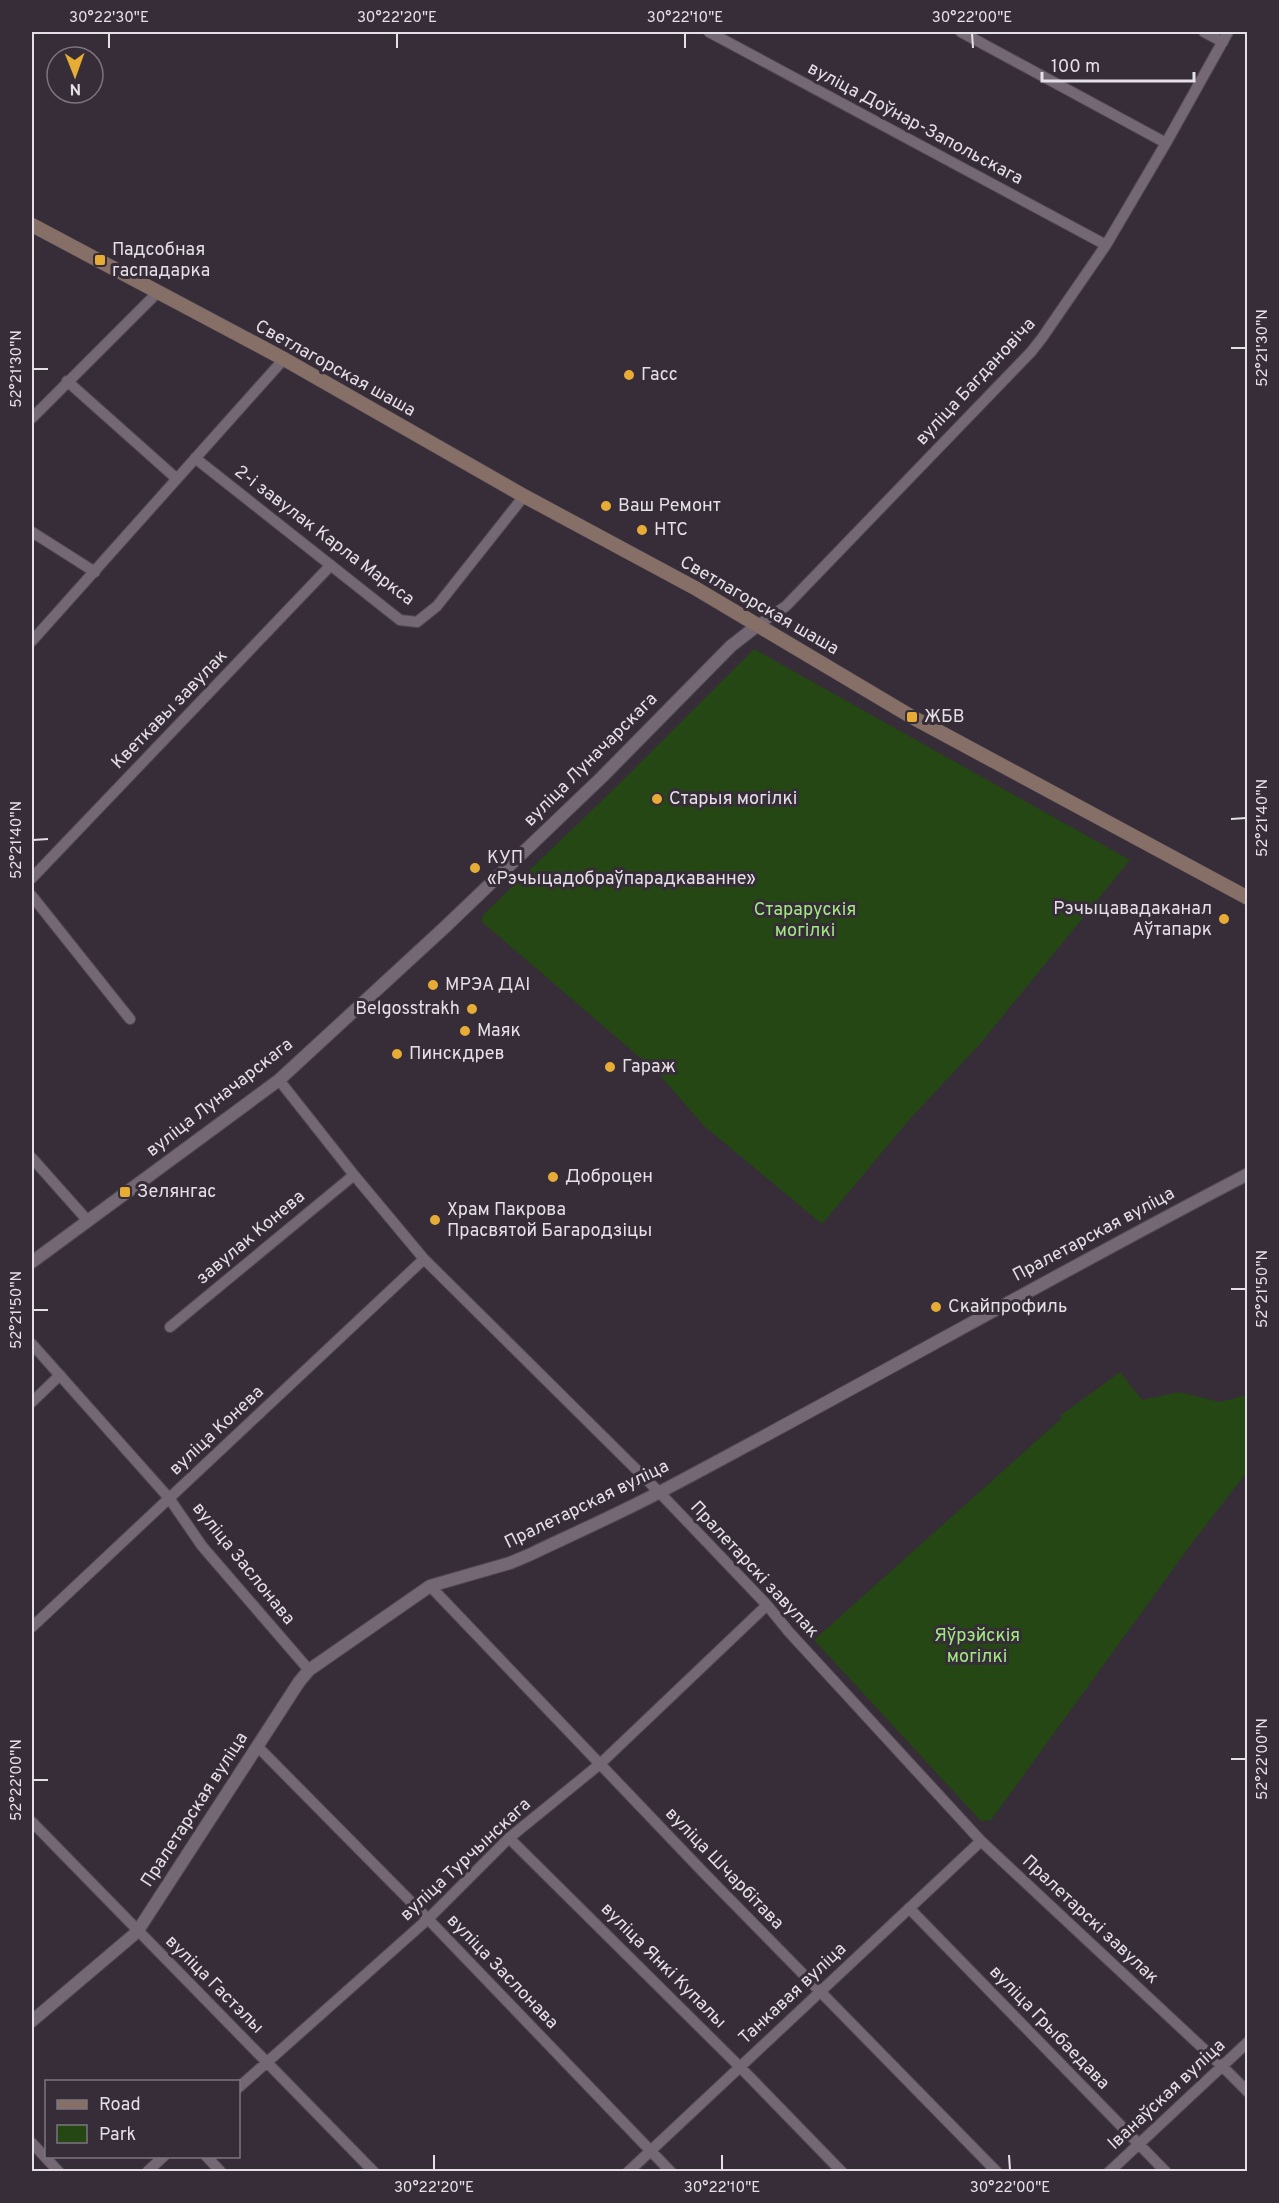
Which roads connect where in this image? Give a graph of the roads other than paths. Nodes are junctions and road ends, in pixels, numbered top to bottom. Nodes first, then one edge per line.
1 (709, 32) edge
2 (961, 32) edge
3 (1204, 32) edge
4 (1225, 37) edge
5 (1166, 143) junction
6 (32, 225) edge
7 (1106, 245) junction
8 (158, 292) junction
9 (284, 359) junction
10 (67, 381) junction
11 (32, 418) edge
12 (195, 458) junction
13 (177, 478) junction
14 (524, 496) junction
15 (32, 532) edge
16 (331, 565) junction
17 (95, 572) junction
18 (758, 625) junction
19 (32, 641) edge
20 (32, 878) edge
21 (32, 896) edge
22 (1248, 898) edge
23 (130, 1019) dead end
24 (279, 1080) junction
25 (32, 1158) edge
26 (1248, 1174) edge
27 (354, 1175) junction
28 (88, 1221) junction
29 (424, 1259) junction
30 (32, 1262) edge
31 (170, 1327) dead end
32 (32, 1344) edge
33 (60, 1375) junction
34 (32, 1402) edge
35 (659, 1492) junction
36 (169, 1498) junction
37 (430, 1586) junction
38 (766, 1605) junction
39 (32, 1627) edge
40 (309, 1670) junction
41 (257, 1746) junction
42 (600, 1764) junction
43 (32, 1822) edge
44 (508, 1838) junction
45 (981, 1841) junction
46 (909, 1908) junction
47 (428, 1919) junction
48 (137, 1932) junction
49 (819, 1991) junction
50 (32, 2021) edge
51 (1248, 2042) edge
52 (267, 2062) junction
53 (740, 2067) junction
54 (1223, 2067) junction
55 (240, 2086) edge
56 (1248, 2092) edge
57 (32, 2143) edge
58 (1138, 2143) junction
59 (651, 2151) junction
60 (45, 2157) edge
61 (46, 2158) edge
62 (163, 2158) edge
63 (207, 2158) edge
64 (59, 2172) edge
65 (147, 2172) edge
66 (221, 2172) edge
67 (374, 2172) edge
68 (628, 2172) edge
69 (671, 2172) edge
70 (842, 2172) edge
71 (997, 2172) edge
72 (1109, 2172) edge
73 (1166, 2172) edge

1 - 7 street, вуліца Доўнар-Запольскага
2 - 5 street
3 - 4 street
4 - 5 street, вуліца Багдановіча
5 - 7 street, вуліца Багдановіча
6 - 8 main road, Светлагорская шаша
7 - 18 street, вуліца Багдановіча
8 - 9 main road, Светлагорская шаша
8 - 10 street
9 - 12 street
9 - 14 main road, Светлагорская шаша
10 - 11 street
10 - 13 street
12 - 13 street
12 - 16 street, 2-і завулак Карла Маркса
13 - 17 street
14 - 16 street, 2-і завулак Карла Маркса
14 - 18 main road, Светлагорская шаша
15 - 17 street
16 - 20 street, Кветкавы завулак
17 - 19 street
18 - 22 main road, Светлагорская шаша
18 - 24 street, вуліца Луначарскага
21 - 23 street
24 - 27 street, Пралетарскі завулак
24 - 28 street, вуліца Луначарскага
25 - 28 street
26 - 35 street, Пралетарская вуліца
27 - 29 street, Пралетарскі завулак
27 - 31 street, завулак Конева
28 - 30 street, вуліца Луначарскага
29 - 35 street, Пралетарскі завулак
29 - 36 street, вуліца Конева
32 - 33 street, вуліца Заслонава
33 - 34 street
33 - 36 street, вуліца Заслонава
35 - 37 street, Пралетарская вуліца
35 - 38 street, Пралетарскі завулак
36 - 39 street, вуліца Конева
36 - 40 street, вуліца Заслонава
37 - 40 street, Пралетарская вуліца
37 - 42 street, вуліца Шчарбітава
38 - 42 street, вуліца Турчынскага
38 - 45 street, Пралетарскі завулак
40 - 41 street, Пралетарская вуліца
41 - 47 street, вуліца Заслонава
41 - 48 street, Пралетарская вуліца
42 - 44 street, вуліца Турчынскага
42 - 49 street, вуліца Шчарбітава
43 - 48 street, вуліца Гастэлы
44 - 47 street, вуліца Турчынскага
44 - 53 street, вуліца Янкі Купалы
45 - 46 street, Танкавая вуліца
45 - 54 street, Пралетарскі завулак
46 - 49 street, Танкавая вуліца
46 - 58 street, вуліца Грыбаедава
47 - 52 street, вуліца Турчынскага
47 - 59 street, вуліца Заслонава
48 - 50 street, Пралетарская вуліца
48 - 52 street, вуліца Гастэлы
49 - 53 street, Танкавая вуліца
49 - 71 street, вуліца Шчарбітава
51 - 54 street, Іванаўская вуліца
52 - 55 street, вуліца Турчынскага
52 - 67 street, вуліца Гастэлы
53 - 59 street, Танкавая вуліца
53 - 70 street, вуліца Янкі Купалы
54 - 56 street, Пралетарскі завулак
54 - 58 street, Іванаўская вуліца
57 - 60 street
58 - 72 street, Іванаўская вуліца
58 - 73 street, вуліца Грыбаедава
59 - 68 street, Танкавая вуліца
59 - 69 street, вуліца Заслонава
61 - 64 street
62 - 65 street
63 - 66 street

